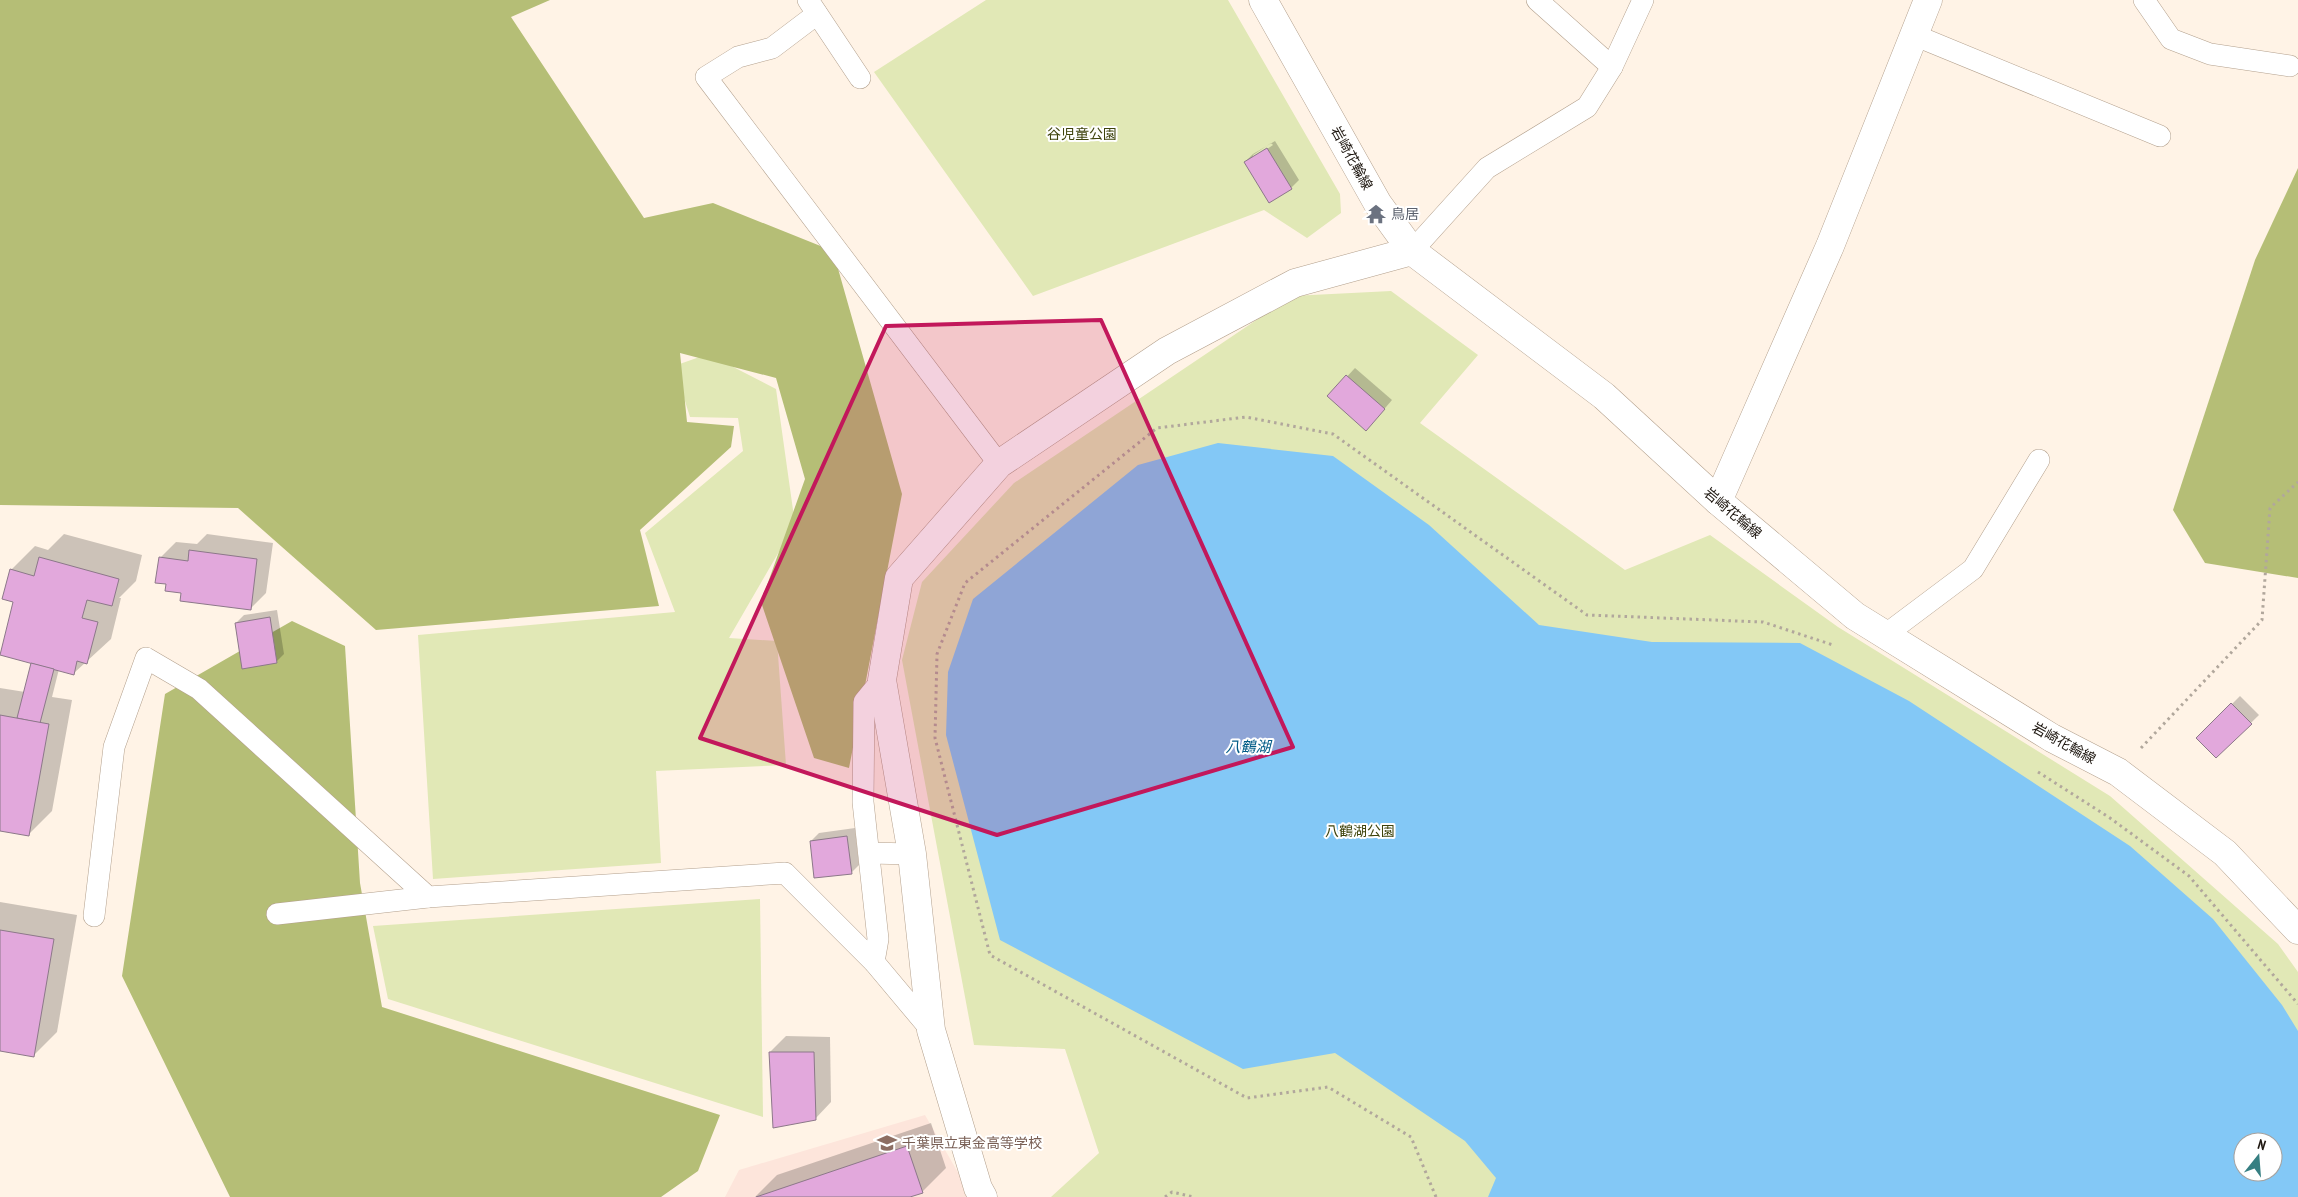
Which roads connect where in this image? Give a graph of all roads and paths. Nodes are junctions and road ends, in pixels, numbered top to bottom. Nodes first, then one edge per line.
1 (1263, 0) edge
2 (1537, 0) edge
3 (1643, 0) edge
4 (1928, 0) edge
5 (2144, 0) edge
6 (813, 7) edge
7 (1914, 35) junction
8 (2290, 66) dead end
9 (1612, 67) junction
10 (860, 78) dead end
11 (2160, 136) dead end
12 (1412, 251) junction
13 (2039, 460) dead end
14 (999, 464) junction
15 (2298, 482) edge
16 (1718, 501) junction
17 (1885, 635) junction
18 (1836, 645) dead end
19 (882, 680) junction
20 (2035, 770) dead end
21 (2118, 772) junction
22 (869, 853) junction
23 (912, 854) junction
24 (428, 897) junction
25 (277, 914) dead end
26 (94, 916) dead end
27 (2298, 930) edge
28 (874, 962) junction
29 (2298, 1004) edge
30 (932, 1030) junction
31 (984, 1197) edge
32 (1165, 1197) edge
33 (1194, 1197) edge
34 (1436, 1197) edge

1 - 12 street, 岩崎花輪線
2 - 9 lane
3 - 9 lane
4 - 7 street
5 - 8 lane
6 - 10 lane
6 - 14 lane
7 - 11 lane
7 - 16 street
9 - 12 lane
12 - 14 street
12 - 16 street, 岩崎花輪線
13 - 17 lane
14 - 19 street
15 - 21 path
16 - 17 street, 岩崎花輪線
17 - 21 street, 岩崎花輪線
18 - 34 path
19 - 22 lane
19 - 23 street
20 - 29 path
21 - 27 street, 岩崎花輪線
22 - 23 lane
22 - 28 lane
23 - 30 street
24 - 25 lane
24 - 26 lane
24 - 28 lane
28 - 30 lane
30 - 31 street
32 - 33 path

